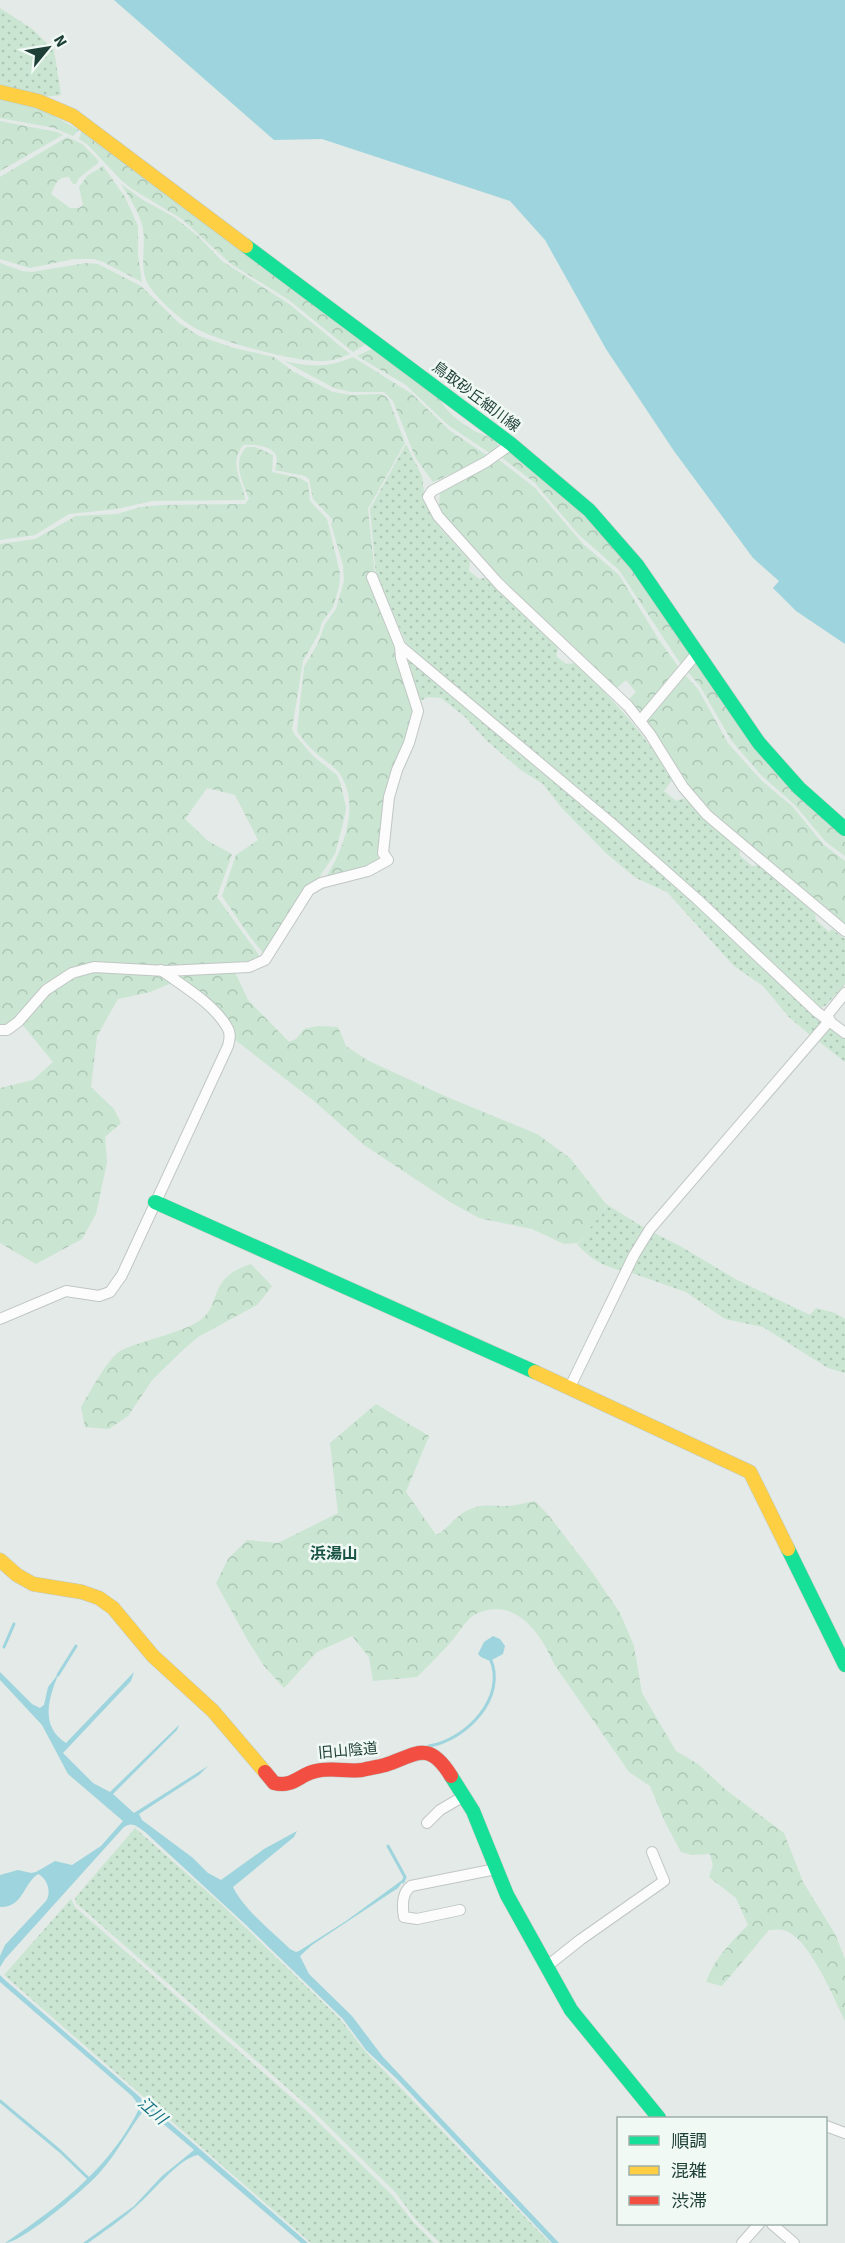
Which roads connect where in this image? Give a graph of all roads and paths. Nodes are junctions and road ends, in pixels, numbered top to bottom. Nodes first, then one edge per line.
1 (0, 92) edge
2 (511, 444) junction
3 (372, 577) dead end
4 (400, 646) junction
5 (698, 653) junction
6 (640, 721) junction
7 (845, 829) edge
8 (845, 931) edge
9 (161, 970) junction
10 (845, 993) edge
11 (827, 1019) junction
12 (0, 1030) edge
13 (845, 1033) edge
14 (156, 1202) junction
15 (0, 1319) edge
16 (569, 1389) junction
17 (0, 1560) edge
18 (845, 1665) edge
19 (464, 1796) junction
20 (427, 1823) dead end
21 (652, 1852) dead end
22 (496, 1869) junction
23 (460, 1910) dead end
24 (546, 1967) junction
25 (657, 2117) edge
26 (827, 2127) edge
27 (845, 2133) edge
28 (757, 2225) edge
29 (774, 2225) edge
30 (742, 2243) edge
31 (794, 2243) edge

1 - 2 street, 鳥取砂丘細川線
2 - 5 street, 鳥取砂丘細川線
2 - 6 street
3 - 4 street
4 - 9 street
4 - 11 street
5 - 6 street
5 - 7 street, 鳥取砂丘細川線
6 - 8 street
9 - 12 street
9 - 14 street
10 - 11 street
11 - 13 street
11 - 16 street
14 - 15 street
14 - 16 street
16 - 18 street
17 - 19 street, 旧山陰道
19 - 20 street
19 - 22 street, 旧山陰道
21 - 24 street
22 - 23 street
22 - 24 street, 旧山陰道
24 - 25 street, 旧山陰道
26 - 27 street
28 - 30 street
29 - 31 street

